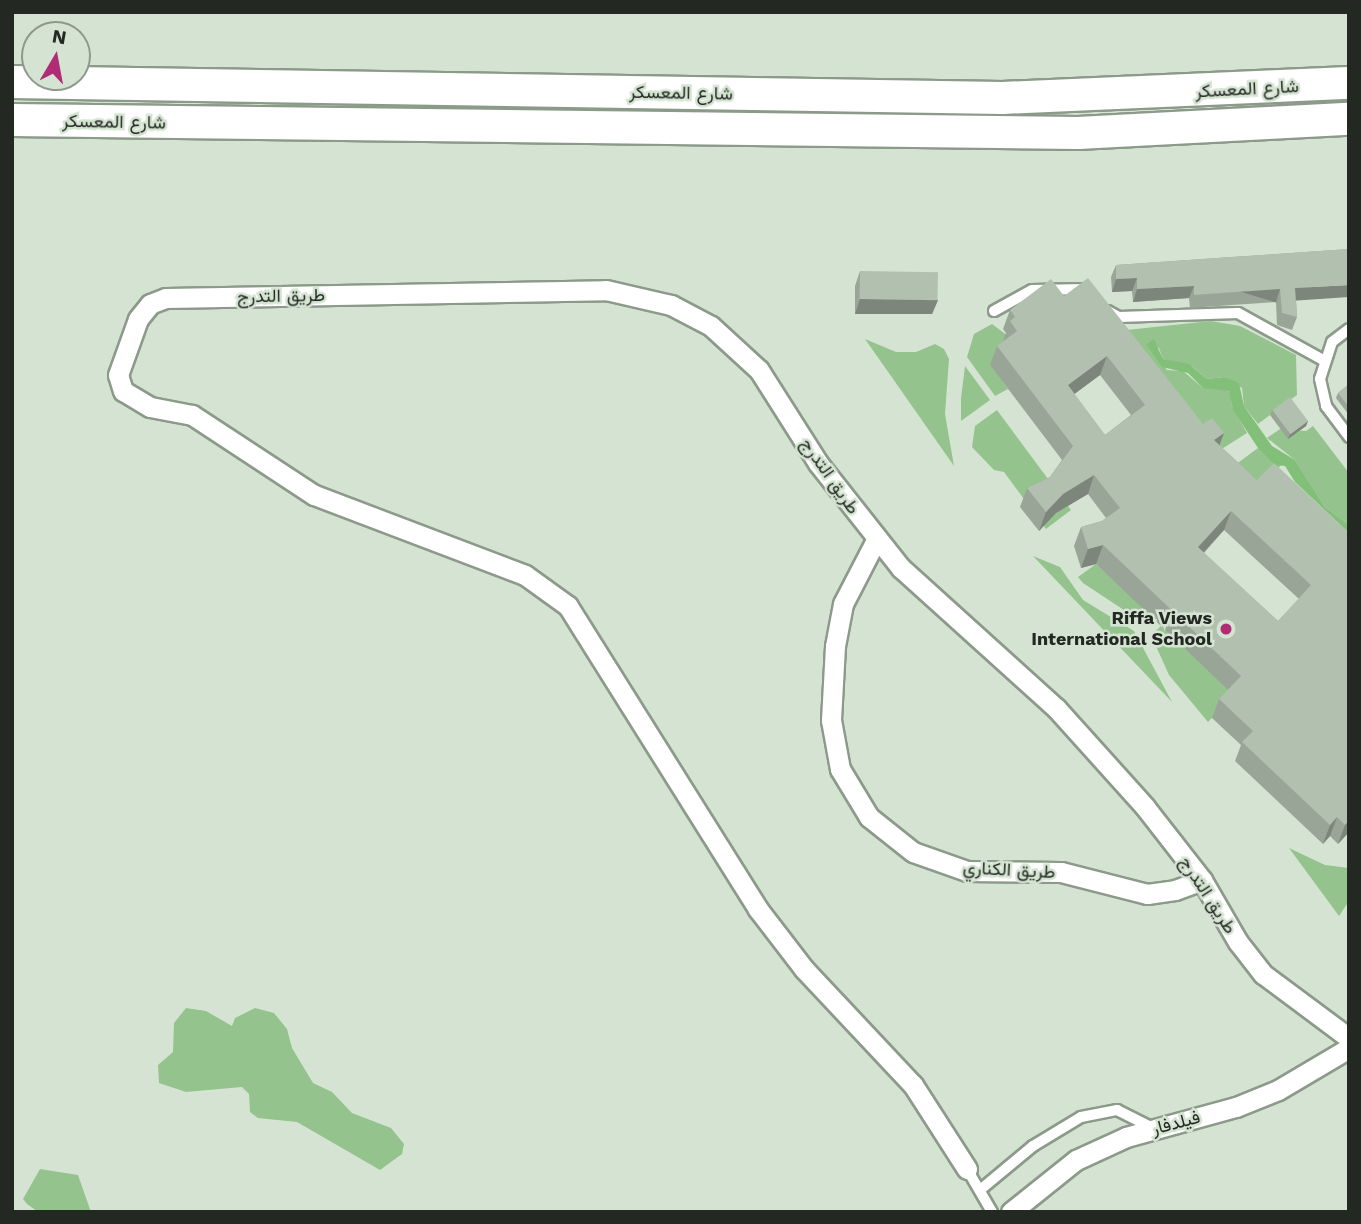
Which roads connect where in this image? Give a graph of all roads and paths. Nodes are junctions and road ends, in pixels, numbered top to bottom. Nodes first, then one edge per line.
1 (12, 82) edge
2 (1349, 83) edge
3 (1349, 119) edge
4 (12, 120) edge
5 (1093, 292) edge
6 (1102, 303) edge
7 (994, 311) dead end
8 (1349, 329) edge
9 (1323, 360) junction
10 (1349, 437) edge
11 (876, 540) junction
12 (1202, 880) junction
13 (1349, 1038) edge
14 (1349, 1048) edge
15 (1153, 1129) junction
16 (967, 1169) joint
17 (980, 1190) junction
18 (992, 1212) edge
19 (1011, 1212) edge

1 - 2 main road, شارع المعسكر
3 - 4 main road, شارع المعسكر
5 - 7 lane
6 - 9 lane
8 - 9 lane
9 - 10 lane
11 - 12 street, طريق التدرج
11 - 12 street, طريق الكناري
11 - 16 street, طريق التدرج
12 - 13 street, طريق التدرج
14 - 15 street, فيلدفار
15 - 17 lane
15 - 19 street, فيلدفار
16 - 17 lane
17 - 18 lane

